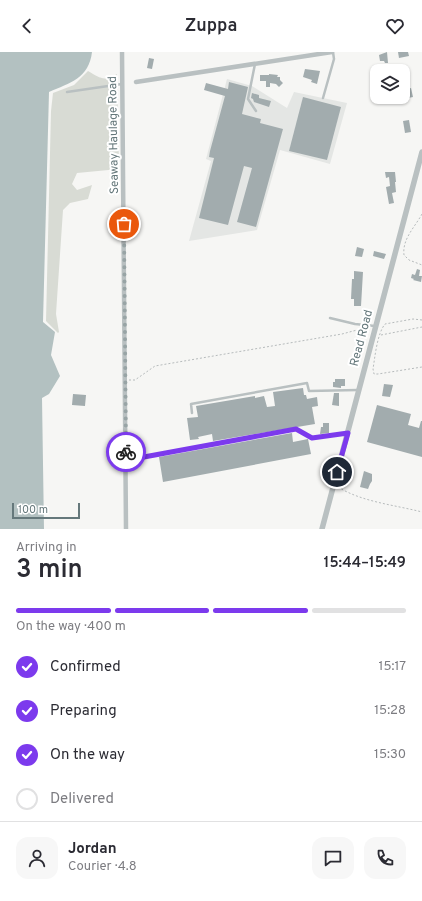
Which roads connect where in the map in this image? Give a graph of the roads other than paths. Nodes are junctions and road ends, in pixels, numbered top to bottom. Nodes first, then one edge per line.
1 (122, 52) edge
2 (332, 52) edge
3 (255, 64) junction
4 (136, 82) dead end
5 (122, 84) junction
6 (67, 92) dead end
7 (324, 98) dead end
8 (256, 111) dead end
9 (422, 152) edge
10 (330, 318) dead end
11 (376, 326) junction
12 (359, 390) junction
13 (192, 413) dead end
14 (348, 433) junction
15 (126, 458) junction
16 (126, 529) edge
17 (322, 529) edge

1 - 5 street, Seaway Haulage Road
2 - 3 street
2 - 7 lane
3 - 4 street
3 - 8 lane
5 - 6 lane
5 - 15 street, Seaway Haulage Road
9 - 11 street, Read Road
10 - 11 lane
11 - 12 street, Read Road
12 - 13 lane
12 - 14 street, Read Road
14 - 15 lane
14 - 17 street, Read Road
15 - 16 street, Seaway Haulage Road

